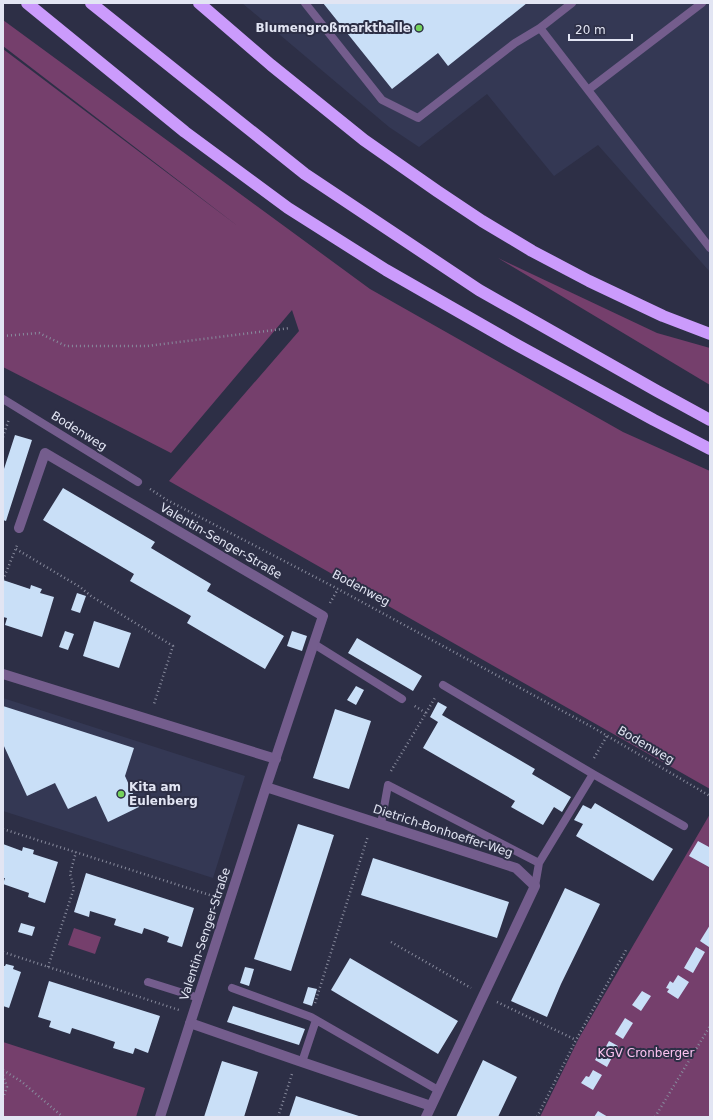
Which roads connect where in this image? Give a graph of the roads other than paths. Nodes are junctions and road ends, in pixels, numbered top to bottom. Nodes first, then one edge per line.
1 (27, 3) edge
2 (91, 3) edge
3 (199, 3) edge
4 (306, 3) edge
5 (572, 3) edge
6 (702, 3) edge
7 (540, 28) junction
8 (588, 90) junction
9 (710, 248) edge
10 (710, 334) edge
11 (3, 399) edge
12 (710, 420) edge
13 (710, 449) edge
14 (138, 482) road end
15 (19, 528) road end
16 (314, 644) junction
17 (3, 674) edge
18 (442, 685) dead end
19 (402, 699) road end
20 (276, 759) junction
21 (590, 772) junction
22 (266, 787) junction
23 (377, 823) junction
24 (684, 826) dead end
25 (539, 863) junction
26 (535, 886) junction
27 (148, 982) dead end
28 (232, 988) dead end
29 (199, 998) junction
30 (313, 1018) junction
31 (190, 1023) junction
32 (299, 1061) junction
33 (438, 1090) junction
34 (431, 1106) junction
35 (160, 1117) edge
36 (426, 1117) edge

1 - 13 highway
2 - 12 highway
3 - 10 highway
4 - 7 lane
5 - 7 lane
6 - 8 lane
7 - 8 lane
8 - 9 lane
11 - 14 lane, Bodenweg
15 - 16 street, Valentin-Senger-Straße
16 - 19 lane
16 - 20 street, Valentin-Senger-Straße
17 - 20 street
18 - 21 lane
20 - 22 street, Valentin-Senger-Straße
21 - 24 lane
21 - 25 lane
22 - 23 street, Dietrich-Bonhoeffer-Weg
22 - 29 street, Valentin-Senger-Straße
23 - 25 lane
23 - 26 street, Dietrich-Bonhoeffer-Weg
25 - 26 lane
26 - 33 street
27 - 29 lane
28 - 30 lane
29 - 31 street, Valentin-Senger-Straße
30 - 32 lane
30 - 33 lane
31 - 32 street
31 - 35 street, Valentin-Senger-Straße
32 - 34 street
33 - 34 street
34 - 36 street

